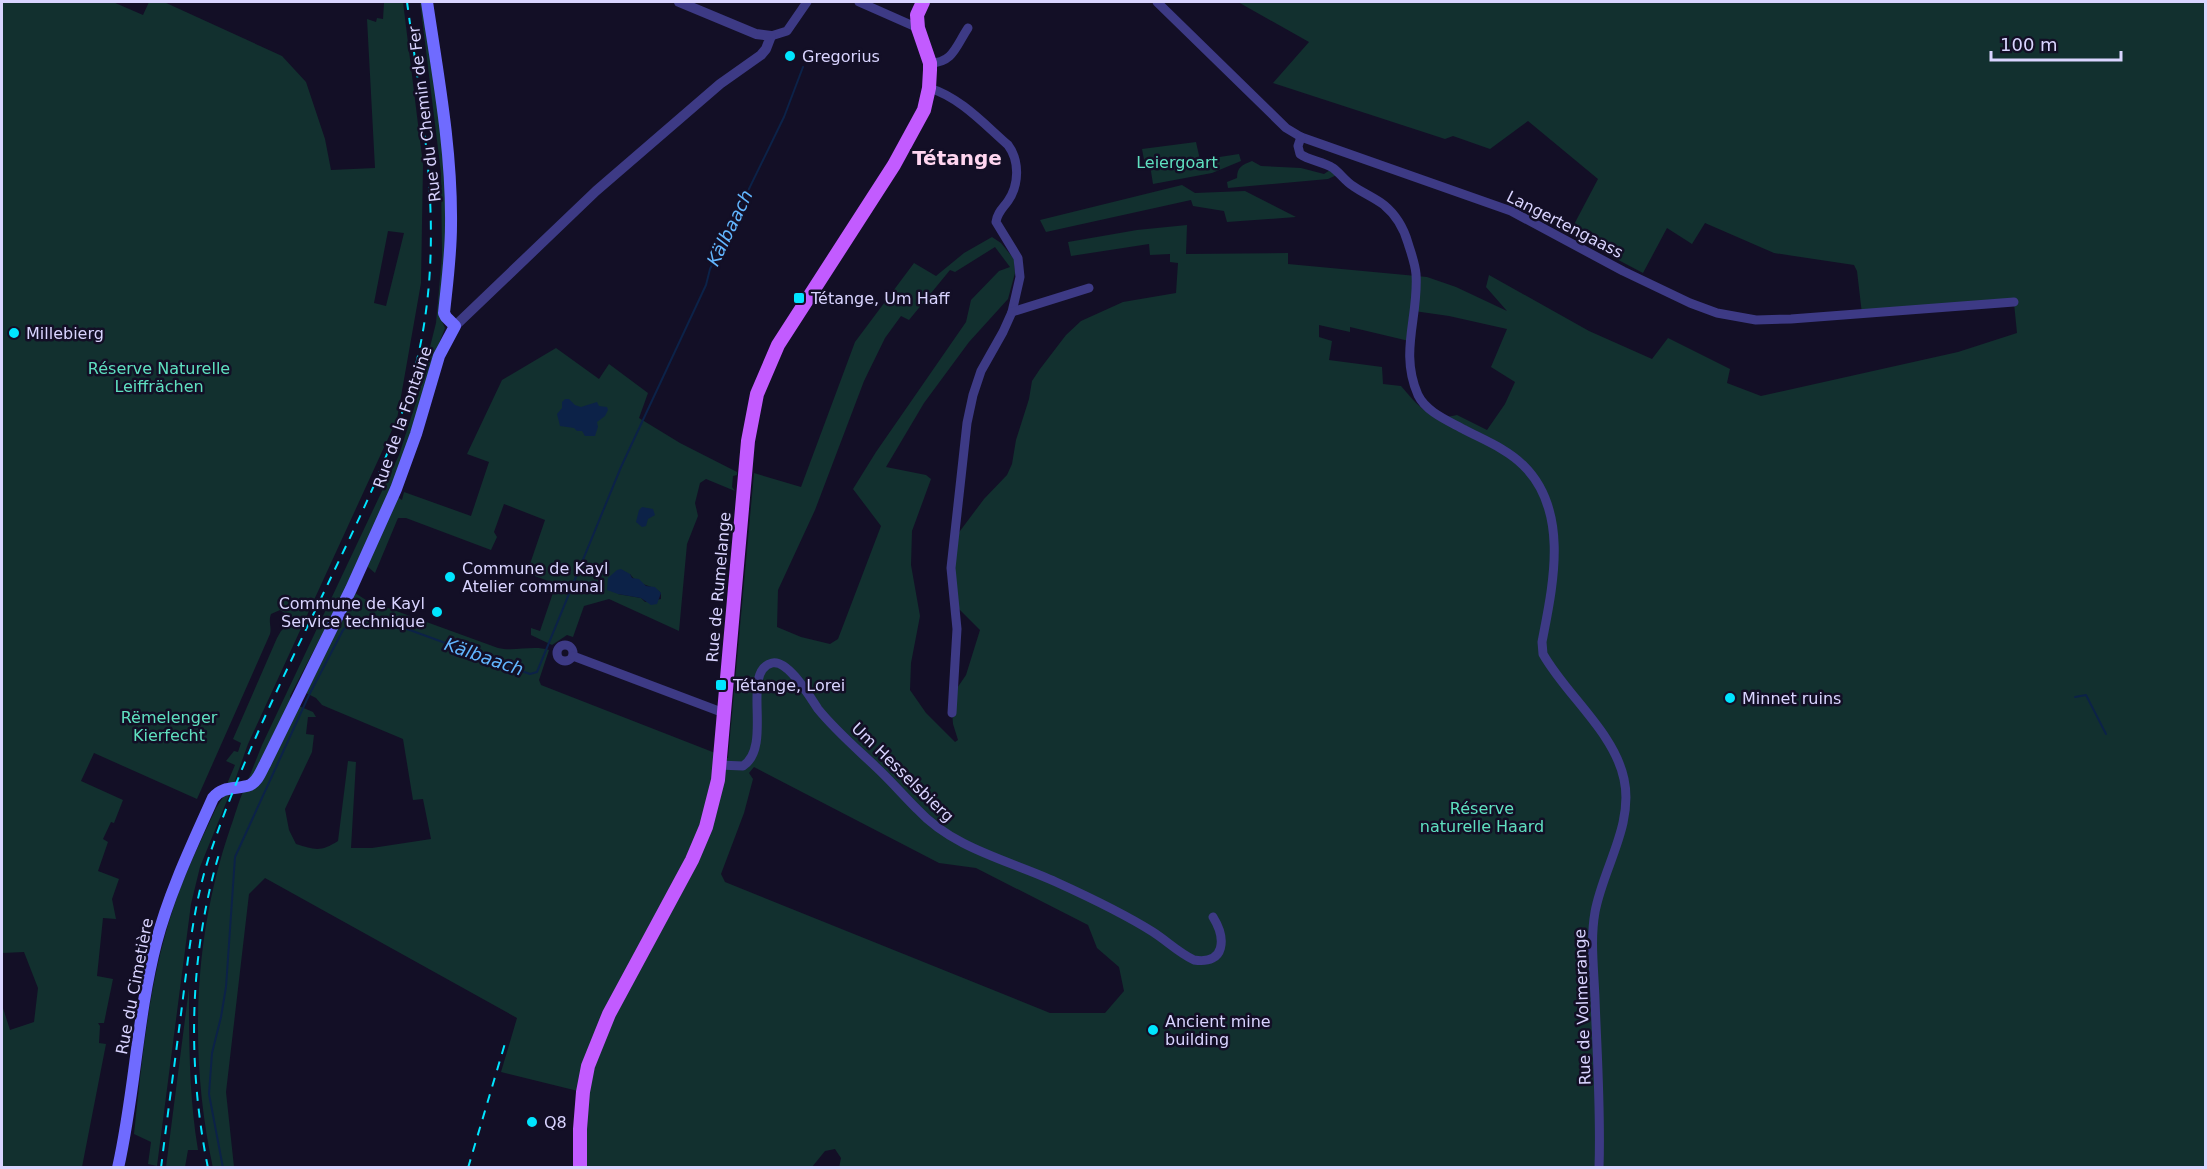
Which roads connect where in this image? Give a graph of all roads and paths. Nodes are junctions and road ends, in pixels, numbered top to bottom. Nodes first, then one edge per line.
1 (427, 2) edge
2 (680, 2) edge
3 (807, 2) edge
4 (859, 2) edge
5 (923, 2) edge
6 (1157, 2) edge
7 (918, 28) junction
8 (968, 28) dead end
9 (771, 36) junction
10 (930, 63) junction
11 (929, 88) junction
12 (1301, 137) junction
13 (1089, 288) dead end
14 (2014, 302) dead end
15 (1012, 312) junction
16 (455, 326) junction
17 (573, 656) dead end
18 (724, 713) junction
19 (952, 713) dead end
20 (719, 765) junction
21 (224, 789) joint
22 (1213, 917) dead end
23 (118, 1167) edge
24 (580, 1167) edge
25 (1599, 1167) edge

1 - 16 main road, Rue du Chemin de Fer
2 - 9 street
3 - 9 street
4 - 7 street
5 - 7 main road
6 - 12 street, Langertengaass
7 - 10 main road, Rue de Rumelange
8 - 10 street
9 - 16 street, Rue de la Fontaine
10 - 11 main road, Rue de Rumelange
11 - 15 street
11 - 18 main road, Rue de Rumelange
12 - 14 street, Langertengaass
12 - 25 street, Rue de Volmerange
13 - 15 street
15 - 19 street
16 - 21 main road, Rue de la Fontaine
17 - 18 street
18 - 20 main road, Rue de Rumelange
20 - 22 street, Um Hesselsbierg
20 - 24 main road, Rue de Rumelange
21 - 23 main road, Rue du Cimetière

